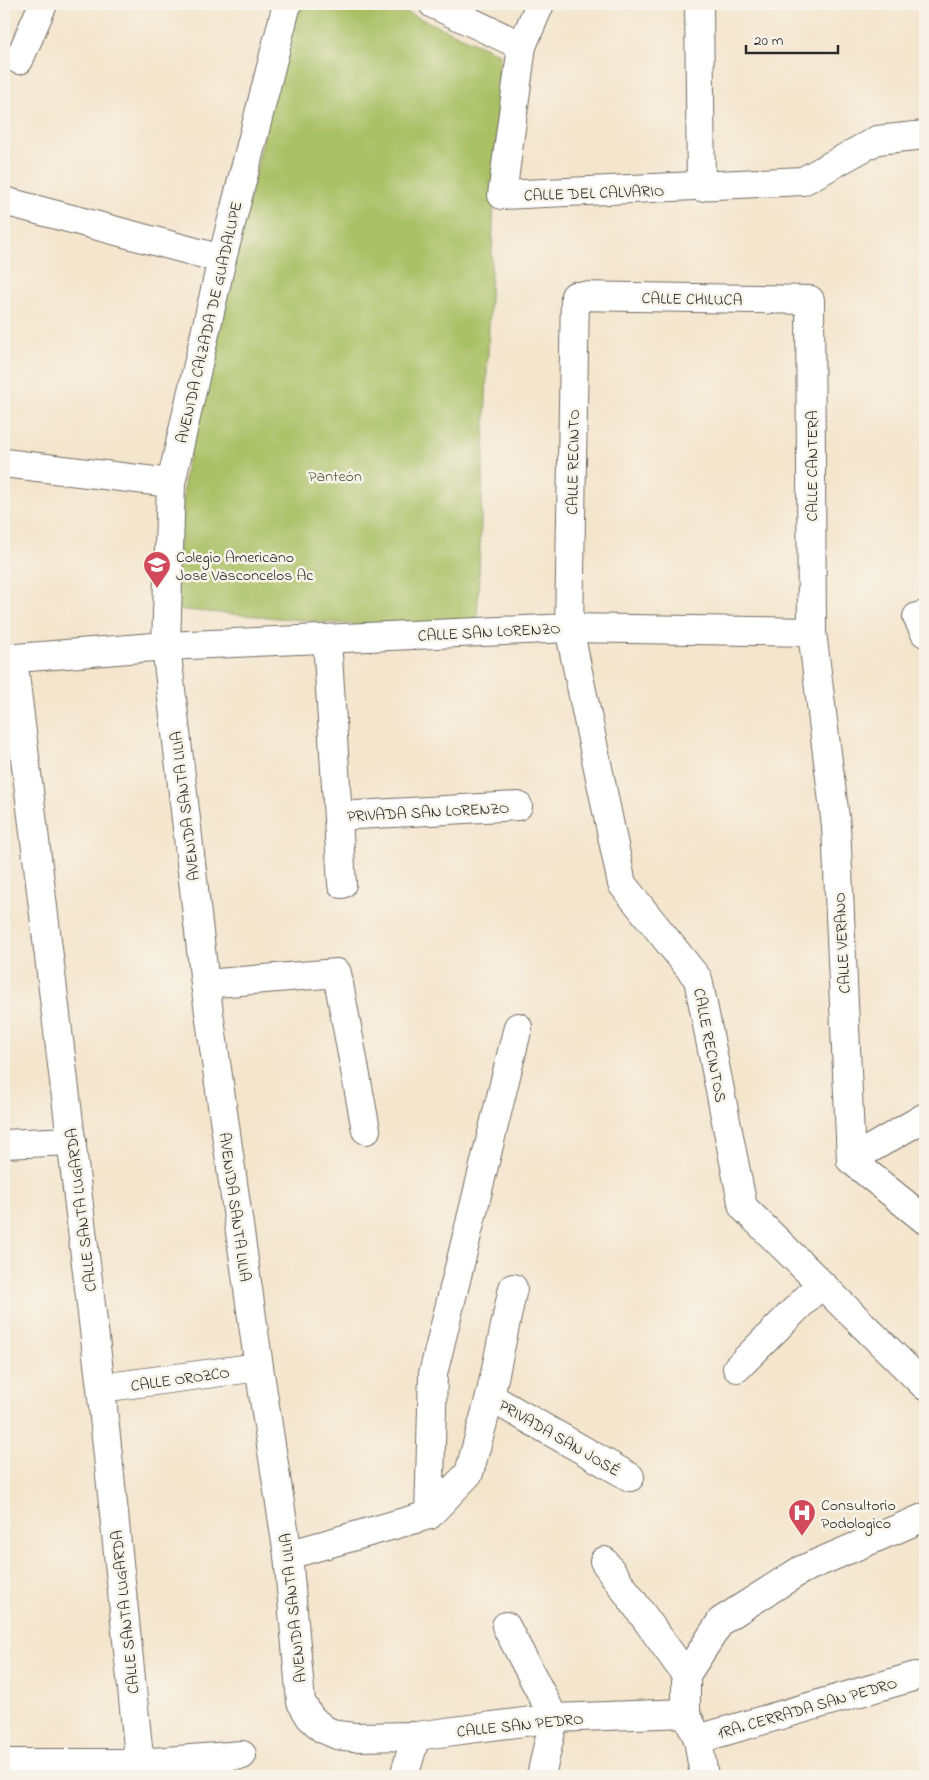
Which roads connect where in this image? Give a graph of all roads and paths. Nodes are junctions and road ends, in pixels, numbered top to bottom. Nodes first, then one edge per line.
1 (43, 4) edge
2 (287, 4) edge
3 (433, 4) edge
4 (540, 4) edge
5 (699, 4) edge
6 (522, 46) junction
7 (19, 60) dead end
8 (925, 135) edge
9 (701, 187) junction
10 (4, 200) edge
11 (222, 259) junction
12 (575, 296) joint
13 (810, 300) joint
14 (4, 463) edge
15 (171, 483) junction
16 (569, 628) junction
17 (812, 632) junction
18 (327, 638) junction
19 (166, 646) junction
20 (8, 658) edge
21 (518, 806) dead end
22 (338, 816) junction
23 (342, 884) dead end
24 (205, 984) junction
25 (518, 1027) dead end
26 (925, 1116) edge
27 (366, 1130) dead end
28 (72, 1141) junction
29 (4, 1144) edge
30 (851, 1160) junction
31 (925, 1220) edge
32 (821, 1284) junction
33 (513, 1288) dead end
34 (259, 1367) junction
35 (737, 1368) dead end
36 (925, 1386) edge
37 (101, 1388) junction
38 (490, 1396) junction
39 (630, 1477) dead end
40 (429, 1515) junction
41 (925, 1517) edge
42 (288, 1555) junction
43 (604, 1561) dead end
44 (506, 1626) dead end
45 (686, 1676) junction
46 (916, 1676) dead end
47 (686, 1713) junction
48 (554, 1718) junction
49 (416, 1736) junction
50 (353, 1737) joint
51 (698, 1739) junction
52 (242, 1755) dead end
53 (4, 1764) edge
54 (140, 1769) edge
55 (404, 1776) edge
56 (541, 1776) edge
57 (689, 1776) edge
58 (704, 1776) edge

1 - 7 street
2 - 11 street, AVENIDA CALZADA DE GUADALUPE
3 - 6 street
4 - 6 street
5 - 9 street
6 - 9 street, CALLE DEL CALVARIO
8 - 9 street, CALLE DEL CALVARIO
10 - 11 street
11 - 15 street, AVENIDA CALZADA DE GUADALUPE
12 - 13 street, CALLE CHILUCA
12 - 16 street, CALLE RECINTO
13 - 17 street, CALLE CANTERA
14 - 15 street
15 - 19 street, AVENIDA CALZADA DE GUADALUPE
16 - 17 street, CALLE SAN LORENZO
16 - 18 street, CALLE SAN LORENZO
16 - 32 street, CALLE RECINTOS
17 - 30 street, CALLE VERANO
18 - 19 street, CALLE SAN LORENZO
18 - 22 street
19 - 20 street, CALLE SAN LORENZO
19 - 24 street, AVENIDA SANTA LILIA
20 - 28 street, CALLE SANTA LUGARDA
21 - 22 street, PRIVADA SAN LORENZO
22 - 23 street
24 - 27 street
24 - 34 street, AVENIDA SANTA LILIA
25 - 40 street
26 - 30 street
28 - 29 street
28 - 37 street, CALLE SANTA LUGARDA
30 - 31 street
32 - 35 street
32 - 36 street, CALLE RECINTOS
33 - 38 street, PRIVADA SAN JOSÉ
34 - 37 street, CALLE OROZCO
34 - 42 street, AVENIDA SANTA LILIA
37 - 54 street, CALLE SANTA LUGARDA
38 - 39 street, PRIVADA SAN JOSÉ
38 - 40 street, PRIVADA SAN JOSÉ
40 - 42 street
41 - 45 street
42 - 50 street, AVENIDA SANTA LILIA
43 - 45 street
44 - 48 street
45 - 47 street
46 - 51 street, 1RA. CERRADA SAN PEDRO
47 - 48 street, CALLE SAN PEDRO
47 - 51 street
48 - 49 street, CALLE SAN PEDRO
48 - 56 street
49 - 50 street, CALLE SAN PEDRO
49 - 55 street
51 - 57 street
51 - 58 street
52 - 54 street
53 - 54 street

